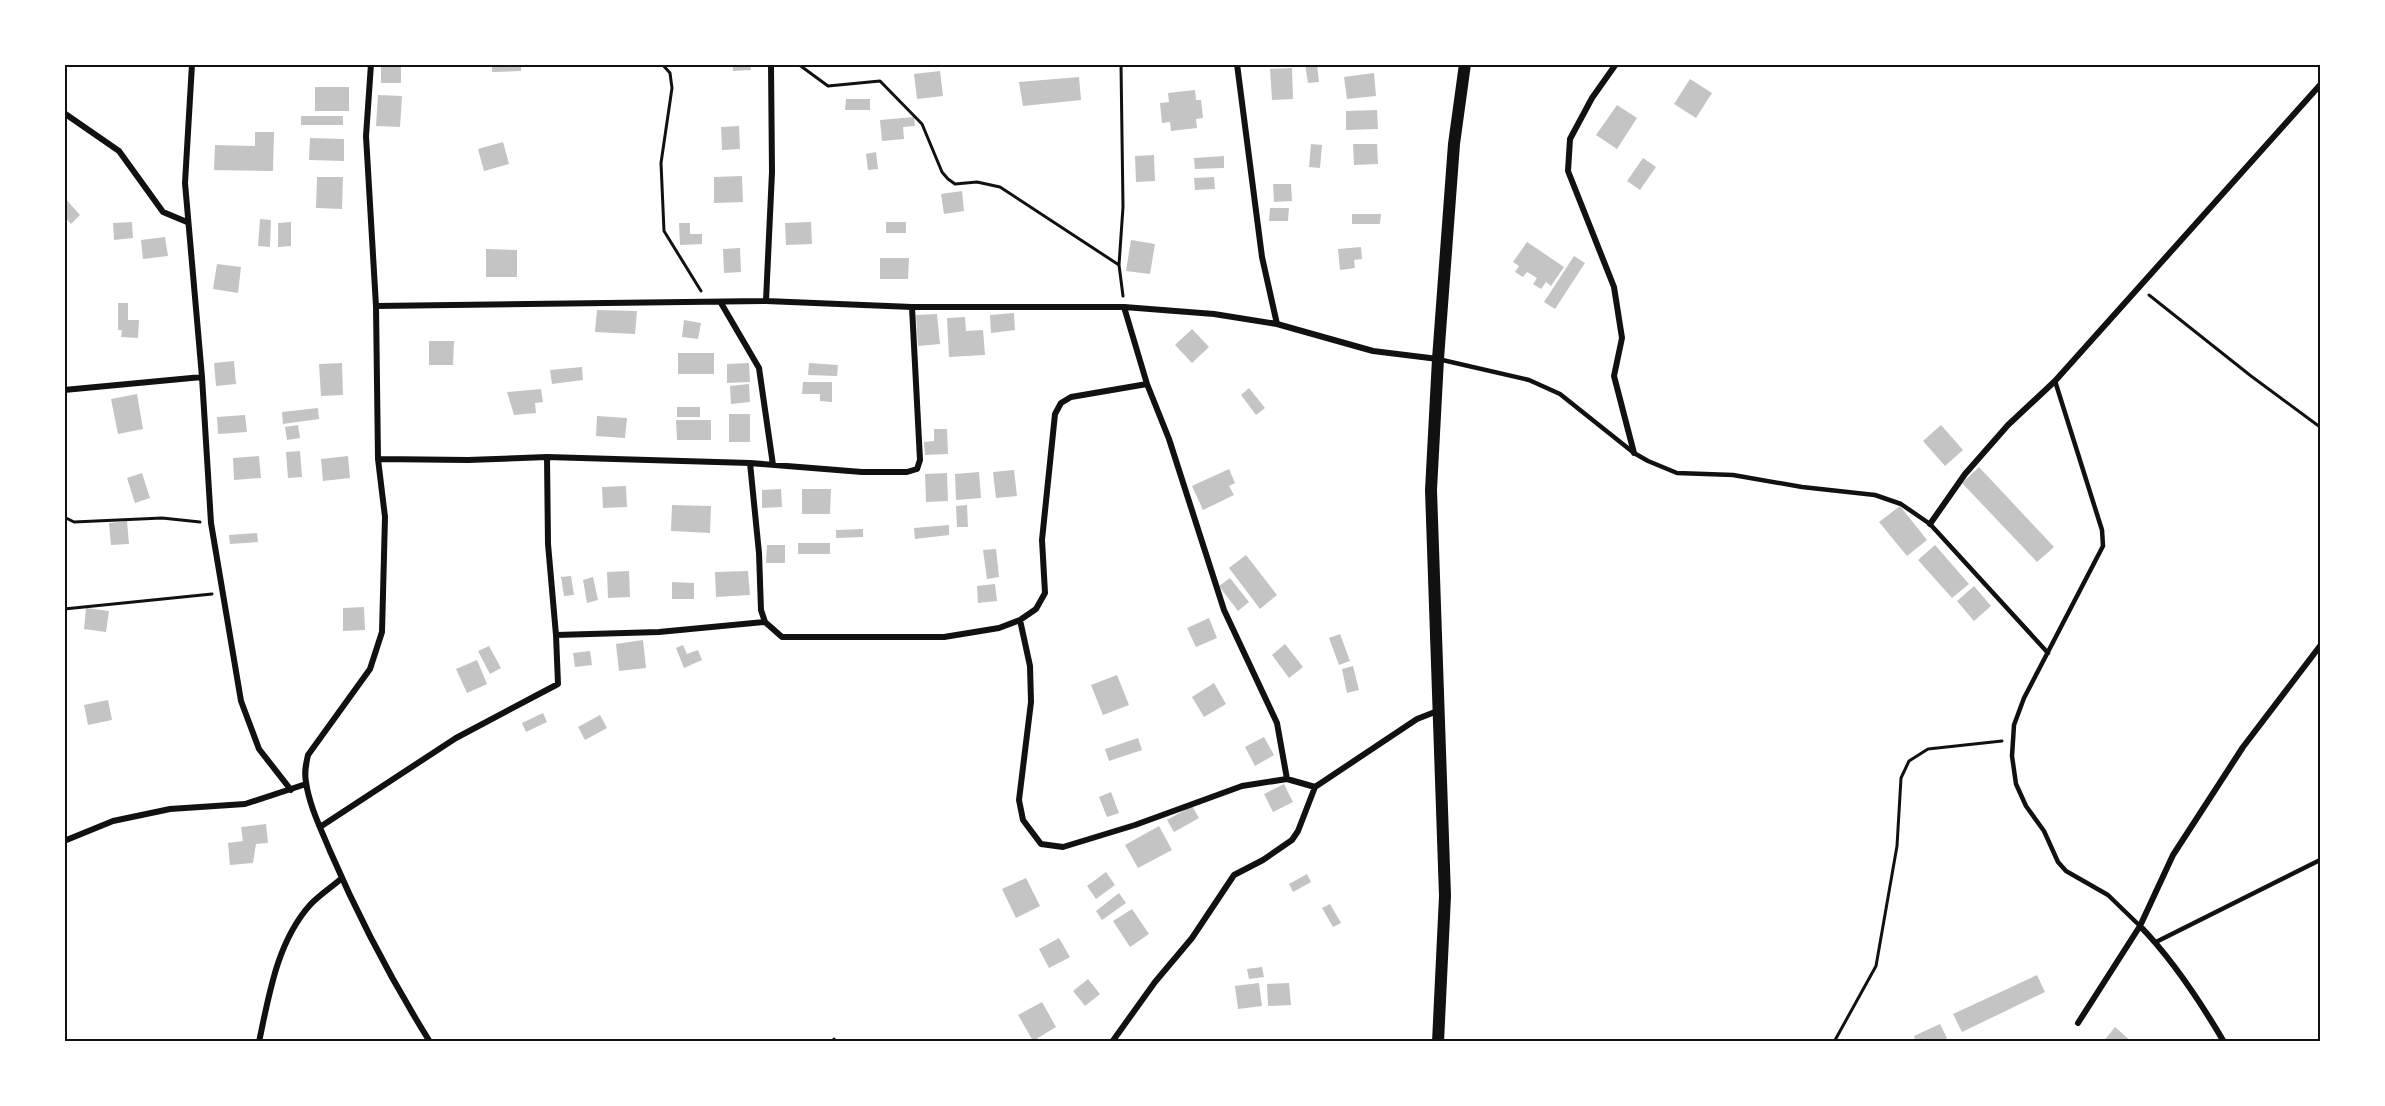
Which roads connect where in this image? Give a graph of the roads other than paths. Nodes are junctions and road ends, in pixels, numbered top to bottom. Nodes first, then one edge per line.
1 (192, 64) edge
2 (371, 64) edge
3 (771, 64) edge
4 (1237, 64) edge
5 (1465, 64) edge
6 (1616, 64) edge
7 (2320, 85) edge
8 (64, 113) edge
9 (187, 222) junction
10 (766, 302) junction
11 (721, 303) junction
12 (376, 306) junction
13 (1124, 307) junction
14 (912, 308) junction
15 (1277, 324) junction
16 (1438, 359) junction
17 (202, 377) junction
18 (2055, 381) junction
19 (1147, 384) junction
20 (64, 390) edge
21 (1635, 453) junction
22 (547, 457) junction
23 (378, 459) junction
24 (750, 463) junction
25 (773, 465) junction
26 (1930, 524) junction
27 (1020, 620) junction
28 (765, 622) junction
29 (556, 635) junction
30 (2320, 646) edge
31 (2048, 653) junction
32 (1440, 710) junction
33 (1287, 779) junction
34 (306, 784) junction
35 (1315, 787) junction
36 (291, 790) junction
37 (320, 827) junction
38 (64, 841) edge
39 (2320, 860) edge
40 (342, 878) junction
41 (2140, 926) junction
42 (2156, 942) junction
43 (2078, 1023) dead end
44 (259, 1041) edge
45 (430, 1041) edge
46 (1112, 1041) edge
47 (1438, 1041) edge
48 (2224, 1041) edge

1 - 9 street
2 - 12 street
3 - 10 street
4 - 15 street
5 - 16 main road
6 - 21 street
7 - 18 street
8 - 9 street
9 - 17 street
10 - 11 street
10 - 14 street
11 - 12 street
11 - 25 street
12 - 23 street
13 - 14 street
13 - 15 street
13 - 19 street
14 - 25 street
15 - 16 street
16 - 21 lane
16 - 32 main road
17 - 20 street
17 - 36 street
18 - 26 street
18 - 31 lane
19 - 27 street
19 - 33 street
21 - 26 lane
22 - 23 street
22 - 24 street
22 - 29 street
23 - 34 street
24 - 25 street
24 - 28 street
26 - 31 lane
27 - 28 street
27 - 33 street
28 - 29 street
29 - 37 street
30 - 41 street
31 - 41 lane
32 - 35 street
32 - 47 main road
33 - 35 street
34 - 36 street
34 - 37 street
35 - 46 street
36 - 38 street
37 - 40 street
39 - 42 lane
40 - 44 street
40 - 45 street
41 - 42 street
41 - 43 street
42 - 48 street

